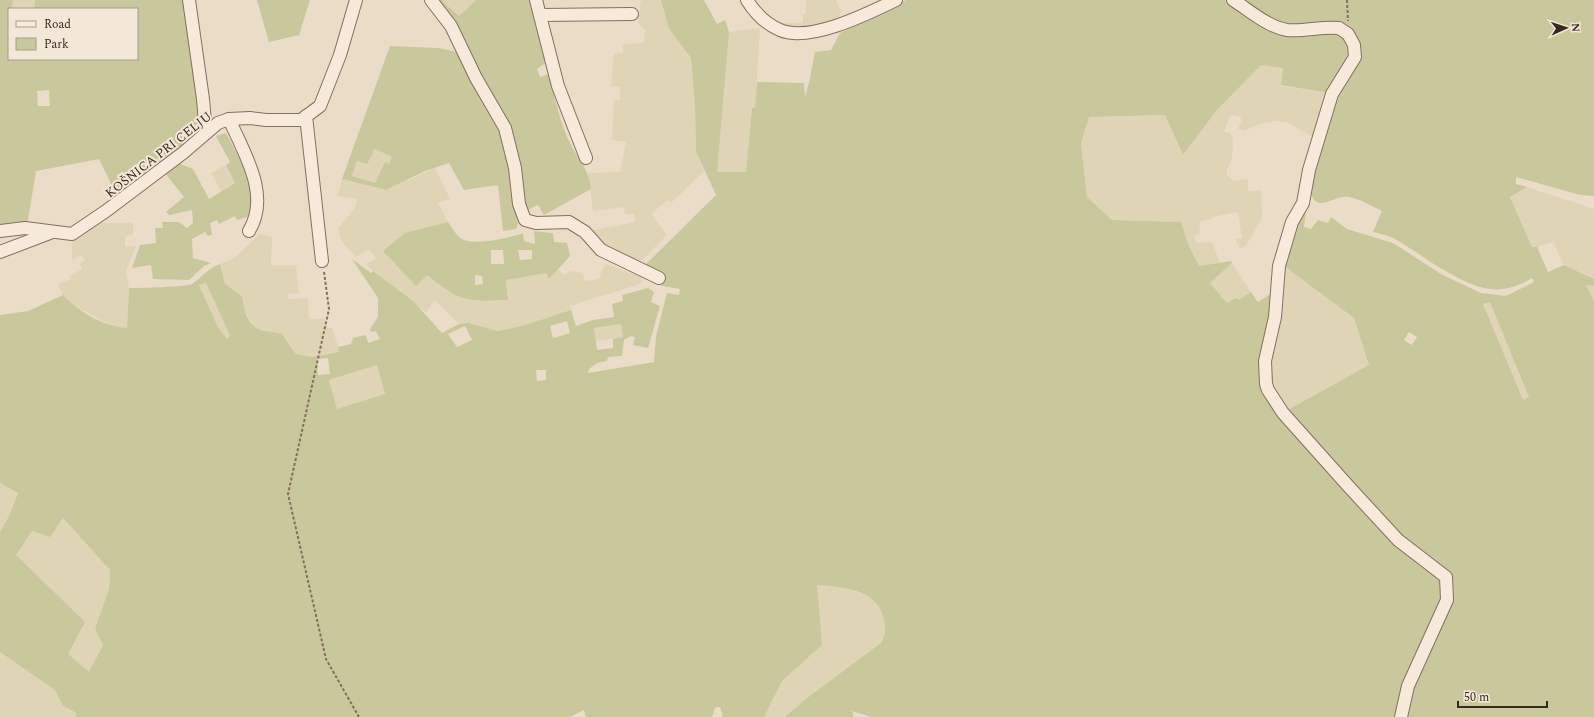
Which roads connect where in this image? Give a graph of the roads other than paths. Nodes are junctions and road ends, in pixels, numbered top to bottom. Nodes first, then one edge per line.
1 (189, 0) edge
2 (356, 0) edge
3 (431, 0) edge
4 (536, 0) edge
5 (747, 0) edge
6 (896, 0) edge
7 (1233, 0) edge
8 (632, 14) dead end
9 (540, 15) junction
10 (306, 116) junction
11 (229, 119) junction
12 (206, 133) junction
13 (586, 158) dead end
14 (0, 231) edge
15 (53, 232) junction
16 (249, 232) dead end
17 (0, 252) edge
18 (322, 261) road end
19 (659, 278) dead end
20 (1401, 717) edge

1 - 12 street
2 - 10 street, KOŠNICA PRI CELJU
3 - 19 street
4 - 9 street
5 - 6 street
7 - 20 street
8 - 9 street
9 - 13 street
10 - 11 street, KOŠNICA PRI CELJU
10 - 18 street
11 - 12 street, KOŠNICA PRI CELJU
11 - 16 street
12 - 15 street, KOŠNICA PRI CELJU
14 - 15 street, KOŠNICA PRI CELJU
15 - 17 street

